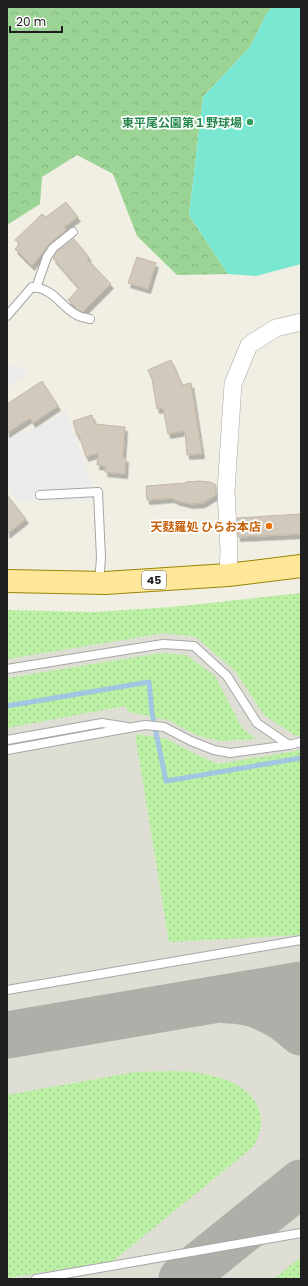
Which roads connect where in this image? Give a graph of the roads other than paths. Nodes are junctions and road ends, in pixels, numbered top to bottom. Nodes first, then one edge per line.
1 (73, 232) dead end
2 (36, 288) junction
3 (7, 316) edge
4 (90, 319) dead end
5 (301, 322) edge
6 (40, 495) dead end
7 (301, 566) edge
8 (228, 575) junction
9 (7, 581) edge
10 (99, 583) junction
11 (7, 669) edge
12 (131, 728) junction
13 (7, 740) edge
14 (301, 742) edge
15 (289, 745) junction
16 (7, 750) edge
17 (301, 940) edge
18 (7, 990) edge
19 (301, 1233) edge
20 (36, 1279) edge

1 - 2 lane
2 - 3 lane
2 - 4 lane
5 - 8 street
6 - 10 lane
7 - 8 main road, 45
8 - 10 main road, 45
9 - 10 main road, 45
11 - 15 lane
12 - 13 lane
12 - 15 lane
12 - 16 lane
14 - 15 lane
17 - 18 lane
19 - 20 lane

